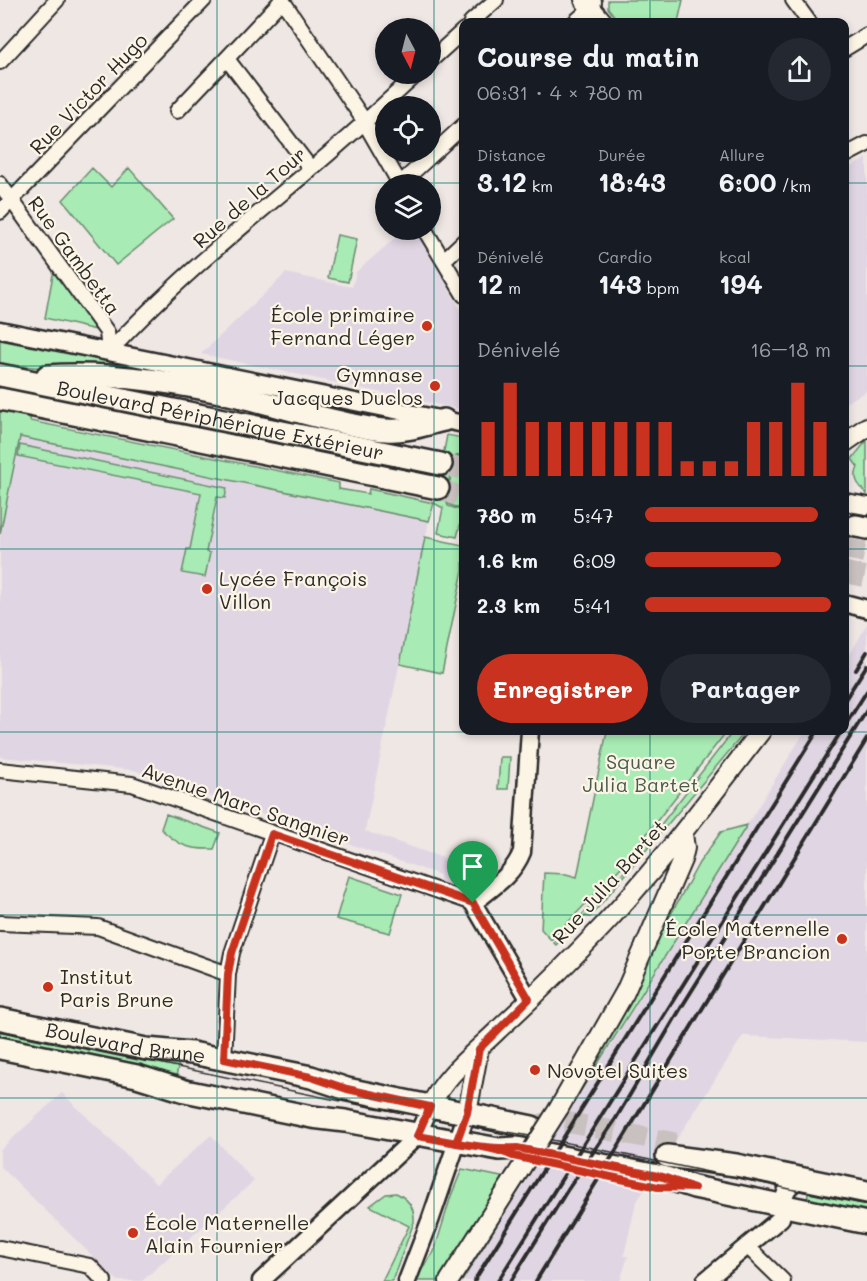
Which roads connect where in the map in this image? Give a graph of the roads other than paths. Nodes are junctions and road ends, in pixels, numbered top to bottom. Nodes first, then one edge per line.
1 (57, 0) edge
2 (204, 0) edge
3 (282, 0) edge
4 (496, 0) edge
5 (793, 0) edge
6 (590, 3) edge
7 (476, 18) edge
8 (577, 18) edge
9 (600, 18) edge
10 (806, 18) edge
11 (459, 35) edge
12 (867, 35) edge
13 (849, 46) edge
14 (441, 51) edge
15 (227, 59) junction
16 (0, 62) edge
17 (406, 84) edge
18 (177, 111) dead end
19 (365, 123) junction
20 (459, 130) edge
21 (867, 144) edge
22 (849, 153) edge
23 (311, 169) junction
24 (394, 174) edge
25 (411, 174) edge
26 (0, 184) edge
27 (12, 200) junction
28 (0, 212) edge
29 (431, 240) edge
30 (459, 246) edge
31 (444, 260) junction
32 (459, 286) edge
33 (0, 330) edge
34 (109, 352) junction
35 (9, 377) edge
36 (0, 399) edge
37 (454, 422) edge
38 (867, 427) edge
39 (849, 440) edge
40 (441, 464) tunnel mouth
41 (438, 488) tunnel mouth
42 (849, 503) edge
43 (867, 506) edge
44 (849, 604) edge
45 (867, 609) edge
46 (530, 735) edge
47 (758, 735) edge
48 (0, 771) edge
49 (272, 834) junction
50 (683, 834) junction
51 (473, 903) junction
52 (0, 923) edge
53 (228, 974) junction
54 (529, 999) junction
55 (0, 1018) edge
56 (0, 1048) edge
57 (479, 1049) junction
58 (224, 1059) junction
59 (430, 1107) junction
60 (467, 1113) junction
61 (532, 1127) tunnel mouth
62 (417, 1136) junction
63 (456, 1143) junction
64 (671, 1149) tunnel mouth
65 (804, 1178) junction
66 (867, 1192) edge
67 (783, 1206) junction
68 (867, 1223) edge
69 (748, 1247) junction
70 (0, 1248) edge
71 (104, 1281) edge
72 (261, 1281) edge
73 (406, 1281) edge
74 (449, 1281) edge
75 (705, 1281) edge
76 (783, 1281) edge

1 - 16 street
2 - 27 street, Rue Victor Hugo
3 - 15 street
3 - 19 street
4 - 7 street
5 - 10 street
6 - 8 street
6 - 9 main road
11 - 14 street
12 - 13 street
15 - 18 street
15 - 23 street
17 - 19 street, Rue de la Tour
19 - 23 street, Rue de la Tour
19 - 24 street
20 - 25 street
21 - 22 street
23 - 34 street, Rue de la Tour
26 - 27 street, Rue Gambetta
27 - 28 street, Rue Victor Hugo
27 - 34 street, Rue Gambetta
29 - 31 street
30 - 31 street
31 - 32 street
33 - 34 street
34 - 37 street
35 - 37 main road
35 - 40 main road, Boulevard Périphérique Extérieur
36 - 41 main road
38 - 39 main road
42 - 43 street
44 - 45 street
46 - 51 street
47 - 50 main road, Rue Julia Bartet
48 - 49 street, Avenue Marc Sangnier
49 - 51 street, Avenue Marc Sangnier
49 - 53 street
50 - 54 main road, Rue Julia Bartet
50 - 74 main road, bridge
51 - 54 street
52 - 53 street
53 - 58 street
54 - 57 main road, Rue Julia Bartet
55 - 58 main road, Boulevard Brune
56 - 62 main road, Boulevard Brune
57 - 59 main road, Rue Julia Bartet
57 - 60 main road
58 - 59 main road, Boulevard Brune
59 - 60 main road, Boulevard Brune
59 - 62 street
60 - 61 main road, Boulevard Brune
60 - 63 street
62 - 63 main road, Boulevard Brune
62 - 72 street
63 - 67 main road, Boulevard Brune
63 - 73 street
64 - 65 main road
65 - 66 main road
65 - 67 street
67 - 68 main road, Boulevard Brune
67 - 69 street
69 - 75 street
69 - 76 street
70 - 71 street

